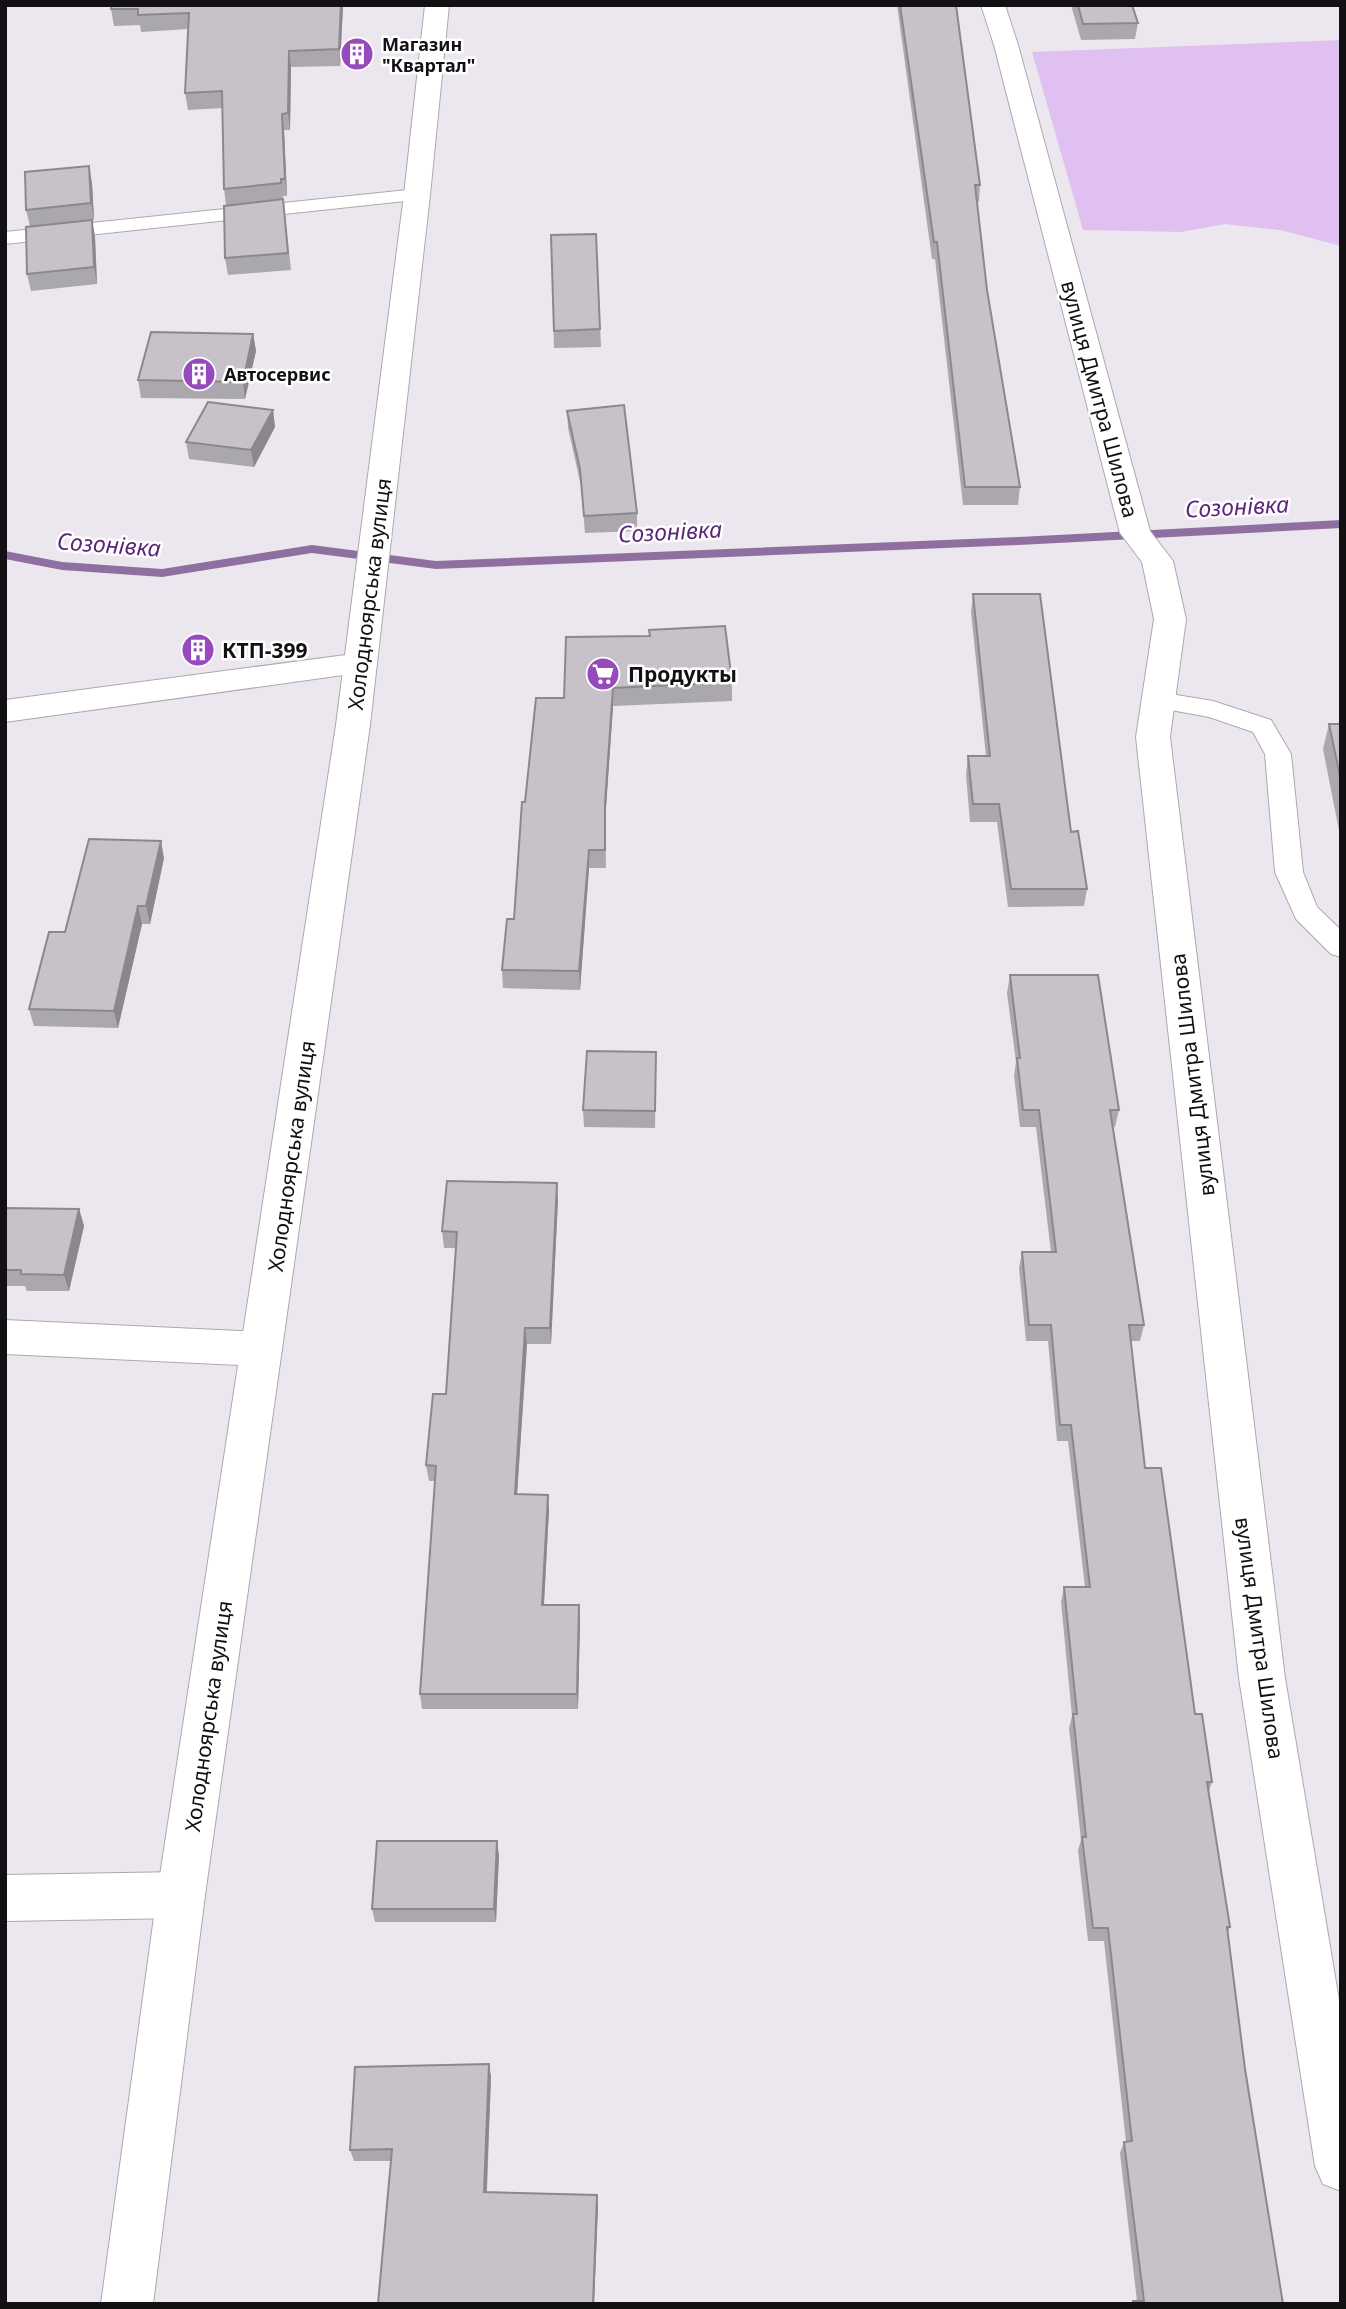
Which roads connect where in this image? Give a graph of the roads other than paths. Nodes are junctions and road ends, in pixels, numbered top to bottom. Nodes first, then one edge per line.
1 (437, 5) edge
2 (992, 5) edge
3 (417, 195) junction
4 (5, 238) edge
5 (361, 664) junction
6 (1158, 700) junction
7 (5, 711) edge
8 (1341, 947) edge
9 (5, 1337) edge
10 (262, 1349) junction
11 (181, 1895) junction
12 (5, 1898) edge
13 (1341, 2166) edge
14 (127, 2304) edge

1 - 3 street, Холодноярська вулиця
2 - 6 street, вулиця Дмитра Шилова
3 - 4 lane
3 - 5 street, Холодноярська вулиця
5 - 7 street
5 - 10 street, Холодноярська вулиця
6 - 8 lane
6 - 13 street, вулиця Дмитра Шилова
9 - 10 street
10 - 11 street, Холодноярська вулиця
11 - 12 street
11 - 14 street, Холодноярська вулиця

